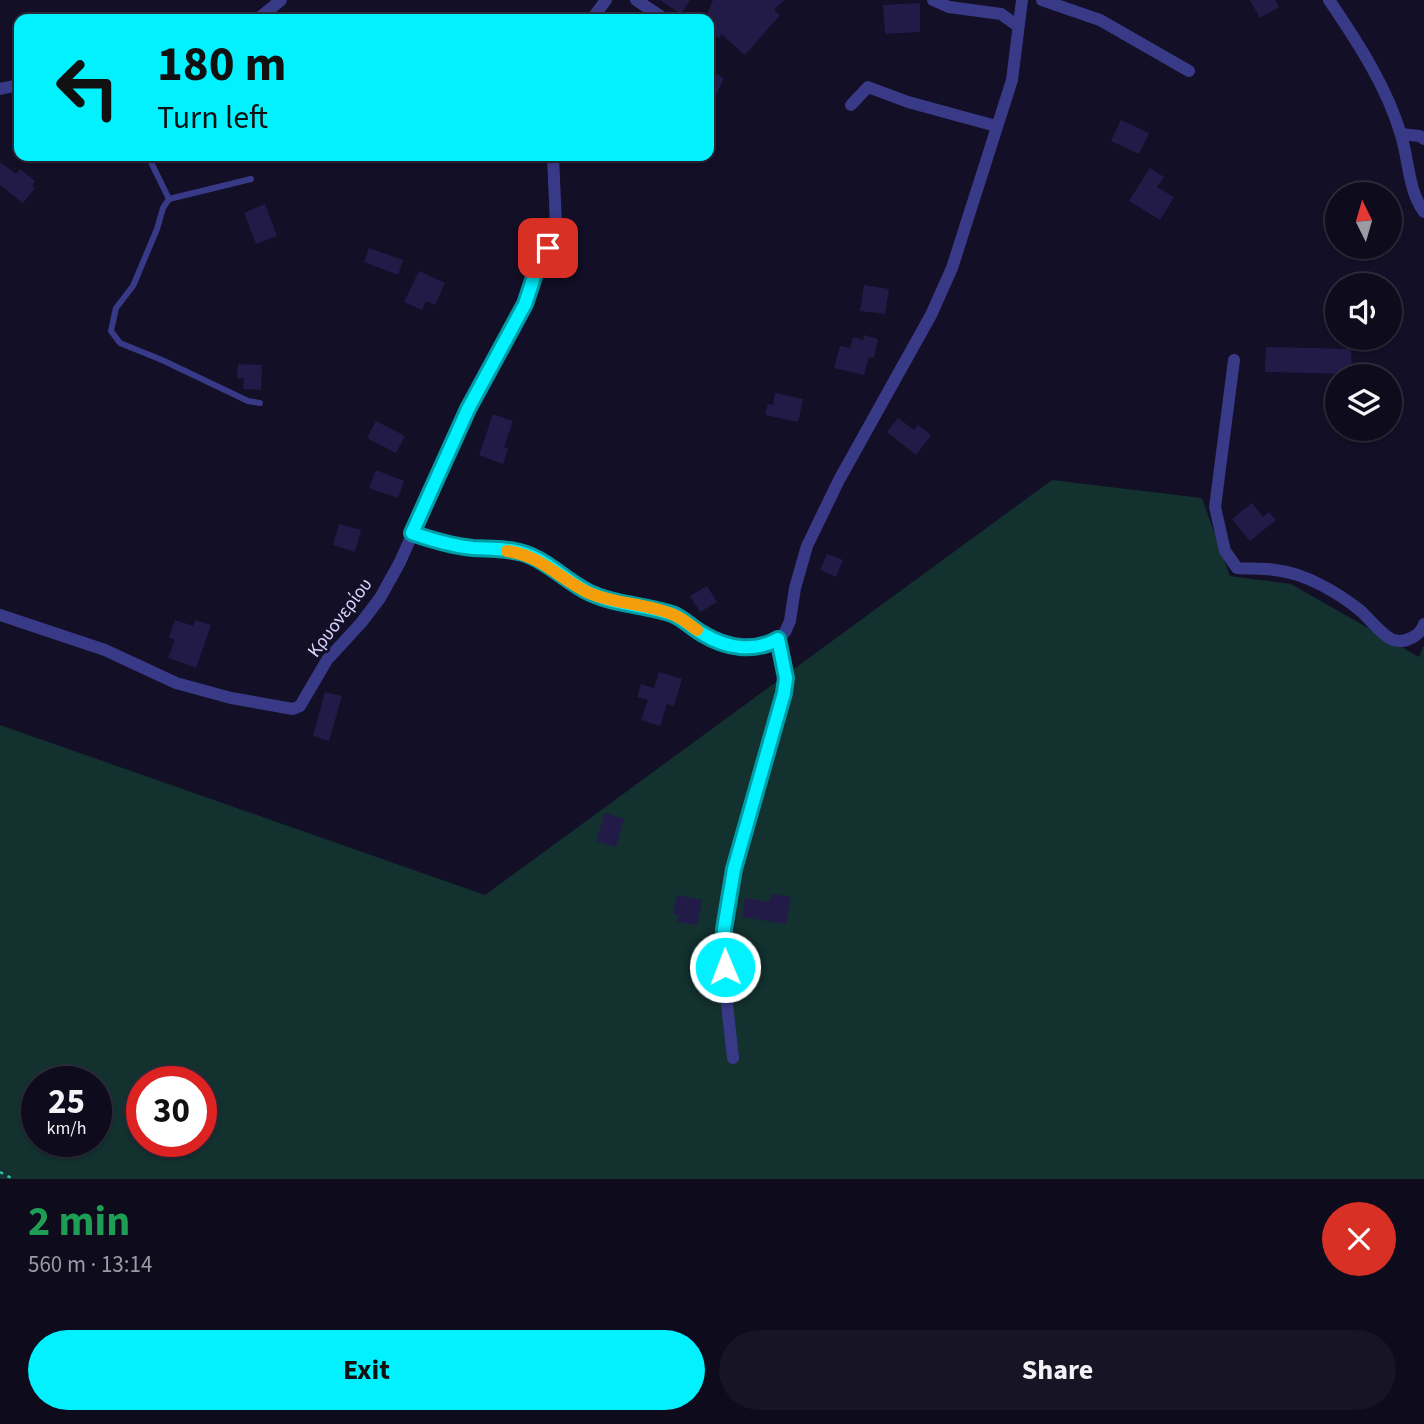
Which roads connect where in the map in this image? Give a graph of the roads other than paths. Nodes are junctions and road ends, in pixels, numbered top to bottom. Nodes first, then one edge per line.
1 (281, 0) edge
2 (636, 0) edge
3 (933, 0) edge
4 (1022, 0) edge
5 (1042, 0) edge
6 (1329, 0) edge
7 (264, 14) edge
8 (657, 14) edge
9 (1018, 26) junction
10 (1189, 71) dead end
11 (851, 105) dead end
12 (996, 126) junction
13 (1401, 134) junction
14 (1424, 139) edge
15 (150, 161) edge
16 (553, 161) edge
17 (251, 179) dead end
18 (169, 200) junction
19 (1424, 212) edge
20 (1234, 360) dead end
21 (260, 403) dead end
22 (412, 533) junction
23 (0, 615) edge
24 (1424, 624) edge
25 (778, 639) junction
26 (733, 1058) dead end

1 - 7 street
2 - 8 street
3 - 9 street
4 - 9 street
5 - 10 street
6 - 13 street
9 - 12 street
11 - 12 street
12 - 25 street
13 - 14 street
13 - 19 street
15 - 18 lane
16 - 22 street, Κρυονερίου
17 - 18 lane
18 - 21 lane
20 - 24 street
22 - 23 street, Κρυονερίου
22 - 25 street
25 - 26 street

